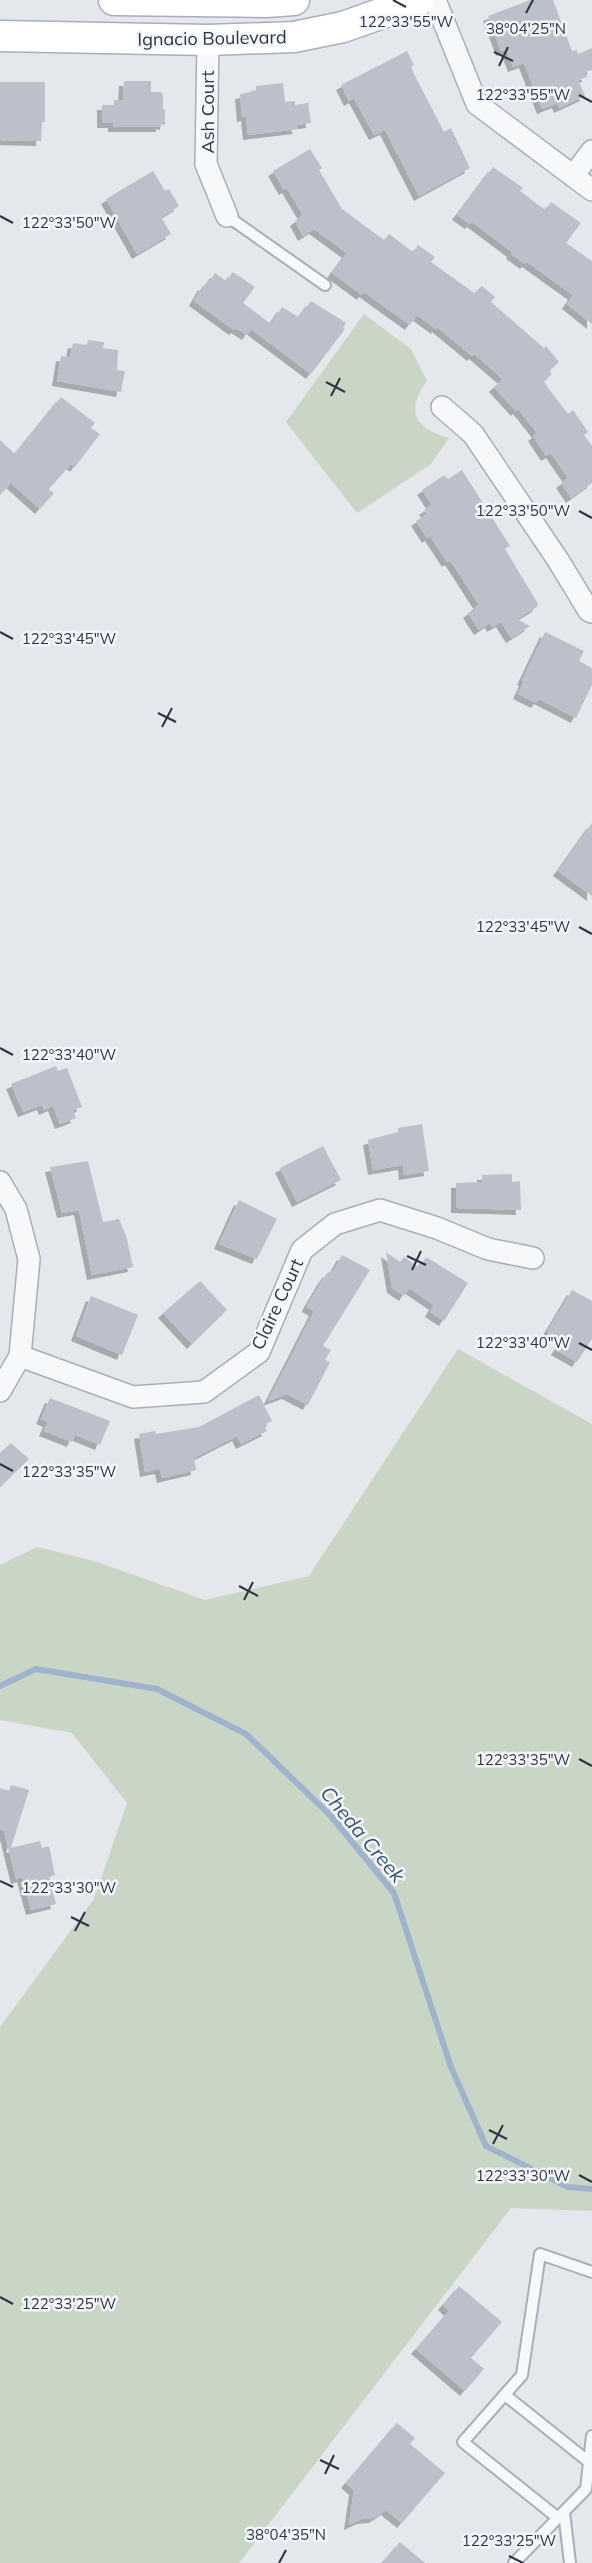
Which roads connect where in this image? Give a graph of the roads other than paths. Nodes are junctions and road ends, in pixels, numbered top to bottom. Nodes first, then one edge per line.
1 (114, 0) edge
2 (294, 0) edge
3 (419, 0) edge
4 (435, 0) edge
5 (0, 36) edge
6 (208, 40) junction
7 (592, 151) edge
8 (573, 176) junction
9 (592, 190) edge
10 (227, 216) joint
11 (325, 285) dead end
12 (442, 407) dead end
13 (592, 612) edge
14 (0, 1182) edge
15 (533, 1258) dead end
16 (20, 1356) junction
17 (0, 1391) edge
18 (592, 2272) edge
19 (506, 2395) junction
20 (592, 2436) edge
21 (589, 2462) junction
22 (561, 2515) junction
23 (514, 2563) edge
24 (570, 2563) edge

1 - 2 main road, Ignacio Boulevard
3 - 6 main road, Ignacio Boulevard
4 - 8 street
5 - 6 main road, Ignacio Boulevard
6 - 10 street, Ash Court
7 - 8 street
8 - 9 street
10 - 11 lane
12 - 13 street
14 - 16 street
15 - 16 street, Claire Court
16 - 17 street
18 - 19 lane
19 - 21 lane
19 - 22 lane
20 - 21 lane
21 - 22 lane
22 - 23 lane
22 - 24 lane

